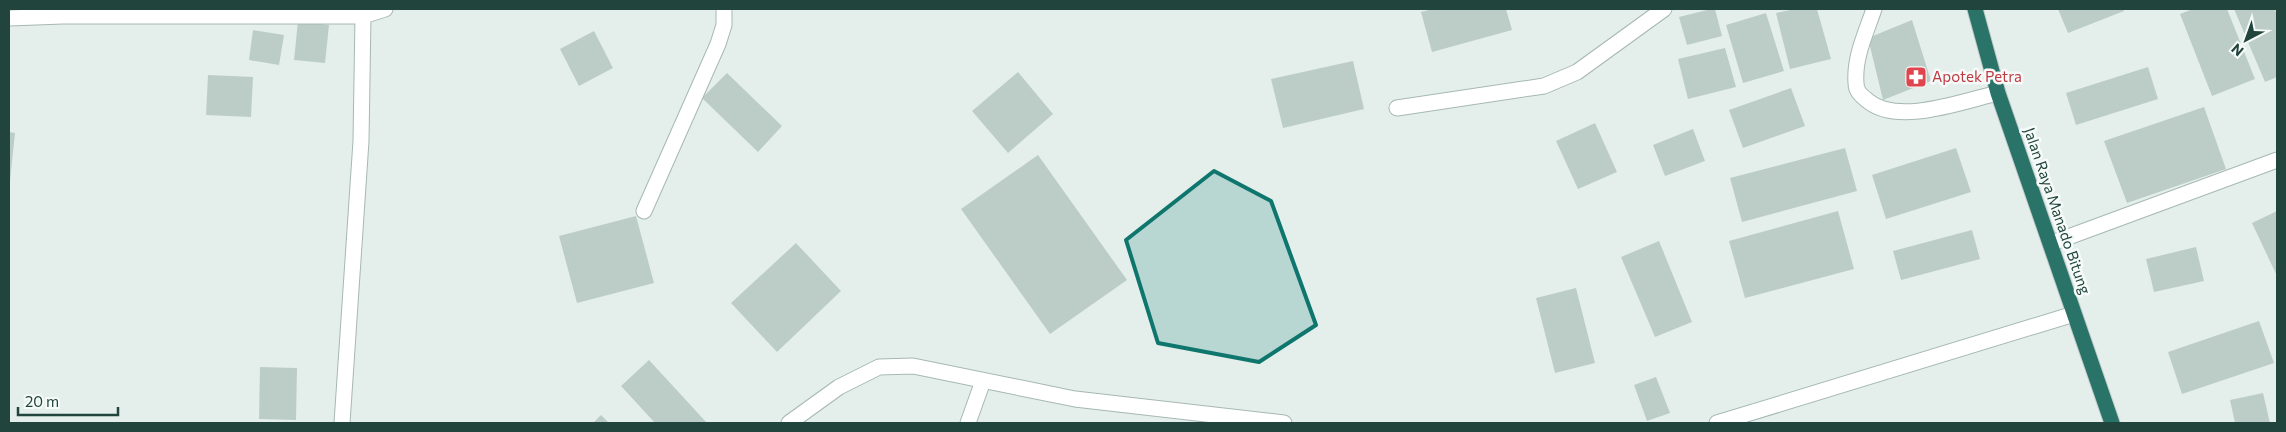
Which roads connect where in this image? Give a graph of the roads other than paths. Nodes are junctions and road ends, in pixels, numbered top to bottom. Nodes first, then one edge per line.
1 (385, 9) edge
2 (724, 9) edge
3 (1664, 9) edge
4 (1874, 9) edge
5 (1975, 9) edge
6 (362, 12) edge
7 (9, 18) edge
8 (1998, 93) junction
9 (1397, 108) dead end
10 (2277, 160) edge
11 (644, 211) dead end
12 (2052, 243) junction
13 (2074, 314) junction
14 (983, 381) junction
15 (342, 423) edge
16 (789, 423) edge
17 (968, 423) edge
18 (1284, 423) edge
19 (1717, 423) edge
20 (2112, 423) edge

1 - 6 street
2 - 11 street
3 - 9 street
4 - 8 street
5 - 8 highway, Jalan Raya Manado Bitung
6 - 7 street
6 - 15 street
8 - 12 highway, Jalan Raya Manado Bitung
10 - 12 street
12 - 13 highway, Jalan Raya Manado Bitung
13 - 19 street
13 - 20 highway, Jalan Raya Manado Bitung
14 - 16 street
14 - 17 street
14 - 18 street

